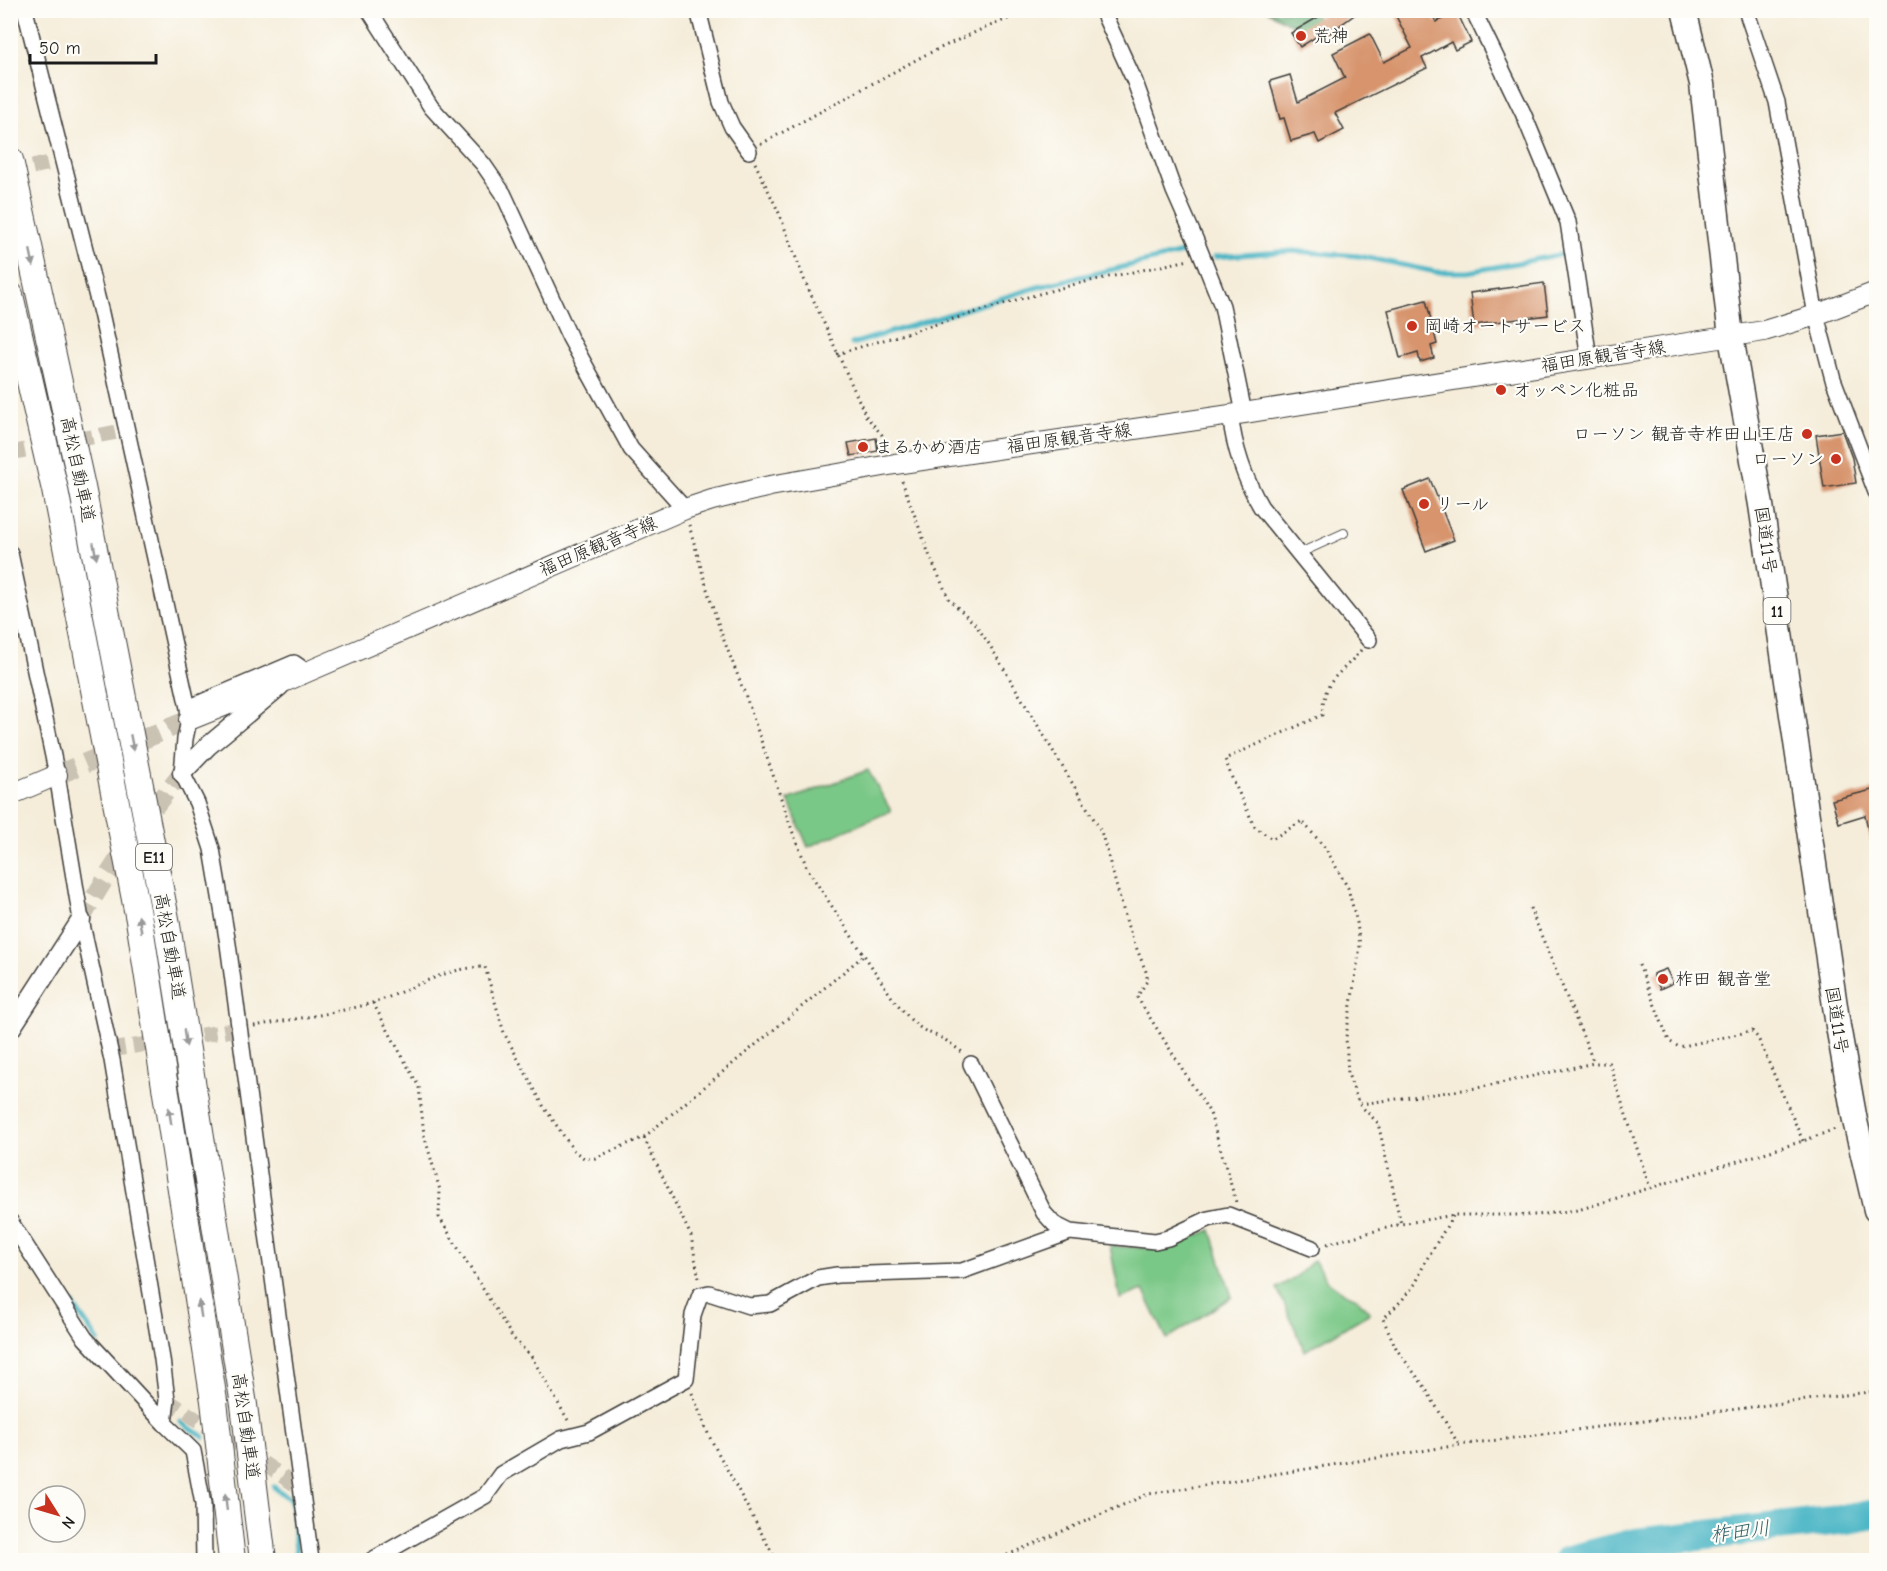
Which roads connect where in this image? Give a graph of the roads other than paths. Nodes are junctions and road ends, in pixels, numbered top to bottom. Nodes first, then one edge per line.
1 (25, 10) edge
2 (369, 10) edge
3 (698, 10) edge
4 (1102, 10) edge
5 (1473, 10) edge
6 (1684, 10) edge
7 (1746, 10) edge
8 (749, 151) road end
9 (10, 160) edge
10 (1876, 292) edge
11 (10, 295) edge
12 (1816, 315) junction
13 (1731, 337) junction
14 (1589, 358) junction
15 (1237, 413) junction
16 (1876, 492) edge
17 (685, 509) junction
18 (1344, 533) dead end
19 (10, 553) edge
20 (1300, 553) junction
21 (1370, 640) road end
22 (307, 672) junction
23 (286, 681) junction
24 (188, 714) junction
25 (182, 774) junction
26 (57, 775) junction
27 (10, 795) edge
28 (81, 920) junction
29 (10, 1030) edge
30 (971, 1064) road end
31 (1876, 1210) edge
32 (10, 1221) edge
33 (1070, 1232) junction
34 (1312, 1248) road end
35 (164, 1423) junction
36 (204, 1560) edge
37 (232, 1560) edge
38 (263, 1560) edge
39 (311, 1560) edge
40 (372, 1560) edge

1 - 24 street
2 - 17 street
3 - 8 street
4 - 15 street
5 - 14 street
6 - 13 highway, 国道11号 / 11
7 - 12 street
9 -> 38 highway, 高松自動車道 / E11
10 - 12 main road, 福田原観音寺線
37 -> 11 highway, 高松自動車道 / E11
12 - 13 main road, 福田原観音寺線
12 - 16 street
13 - 14 main road, 福田原観音寺線
13 - 31 highway, 国道11号 / 11
14 - 15 main road, 福田原観音寺線
15 - 17 main road, 福田原観音寺線
15 - 20 street
17 - 22 main road, 福田原観音寺線
18 - 20 lane
19 - 26 street
20 - 21 street
22 - 23 main road, 福田原観音寺線
22 - 24 street
23 - 24 main road, 福田原観音寺線
23 - 25 street
24 - 25 street
25 - 39 street
26 - 27 main road
26 - 28 street
28 - 29 street
28 - 35 street
30 - 33 street
32 - 35 street
33 - 34 street
33 - 40 street
35 - 36 street

